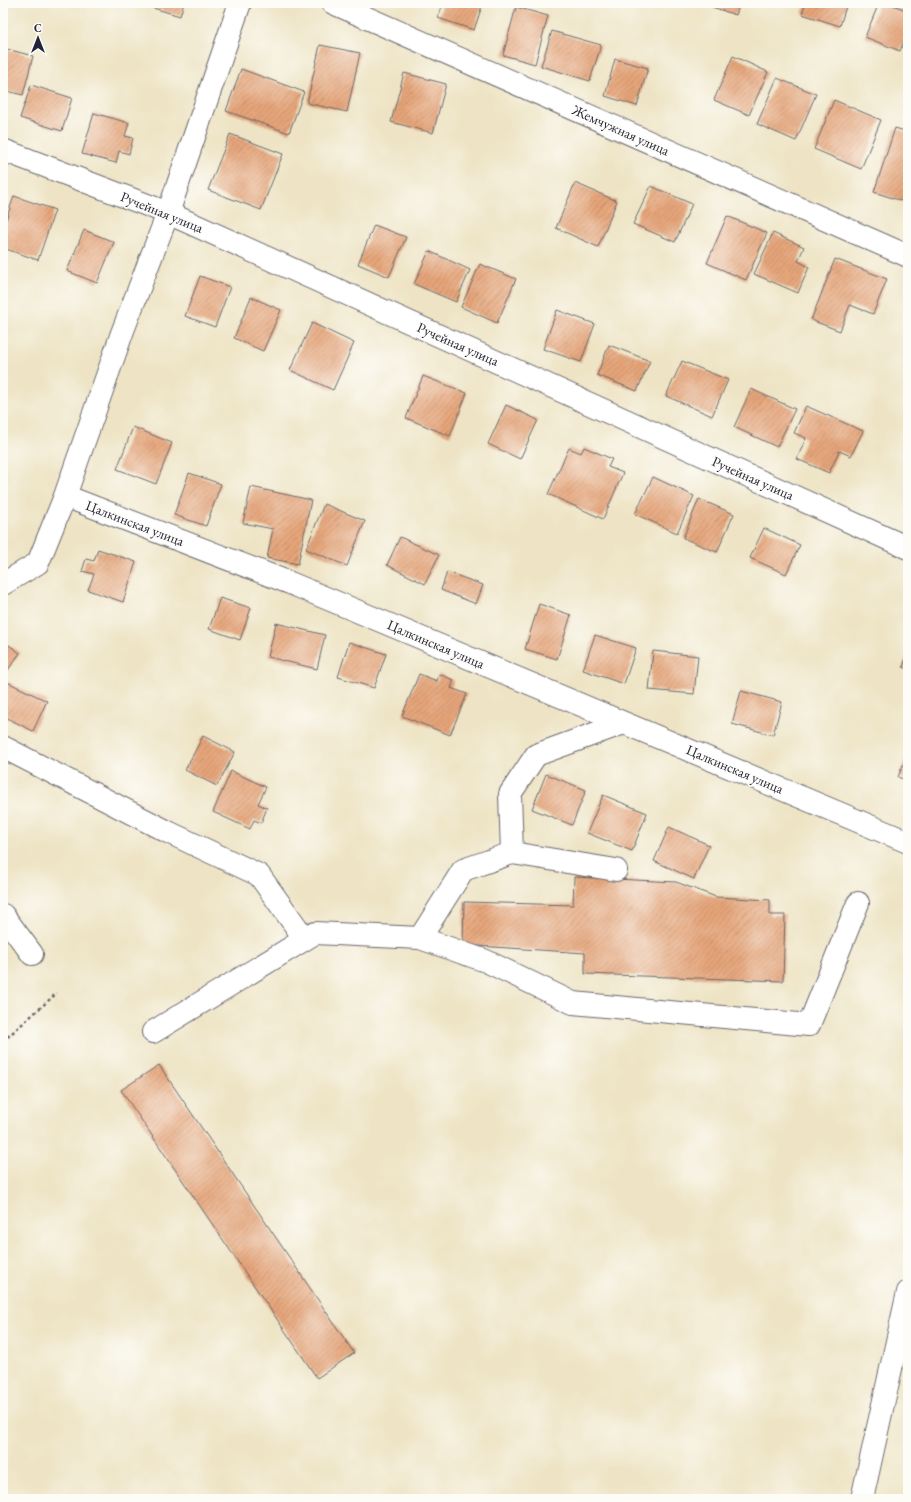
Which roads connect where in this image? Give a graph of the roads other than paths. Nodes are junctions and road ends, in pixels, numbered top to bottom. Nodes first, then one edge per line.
1 (240, 3) edge
2 (333, 3) edge
3 (3, 150) edge
4 (168, 213) junction
5 (908, 256) edge
6 (65, 496) junction
7 (908, 548) edge
8 (3, 584) edge
9 (624, 723) junction
10 (3, 747) edge
11 (908, 842) edge
12 (512, 853) junction
13 (616, 870) dead end
14 (858, 903) dead end
15 (3, 915) edge
16 (306, 938) junction
17 (420, 938) junction
18 (32, 954) dead end
19 (153, 1032) dead end
20 (908, 1292) edge
21 (905, 1324) edge
22 (862, 1499) edge

1 - 4 street
2 - 5 street, Жемчужная улица
3 - 4 street, Ручейная улица
4 - 6 street
4 - 7 street, Ручейная улица
6 - 8 street
6 - 9 street, Цалкинская улица
9 - 11 street, Цалкинская улица
9 - 12 street
10 - 16 street
12 - 13 street
12 - 17 street
14 - 17 street
15 - 18 street
16 - 17 street
16 - 19 street
20 - 21 street
21 - 22 street

